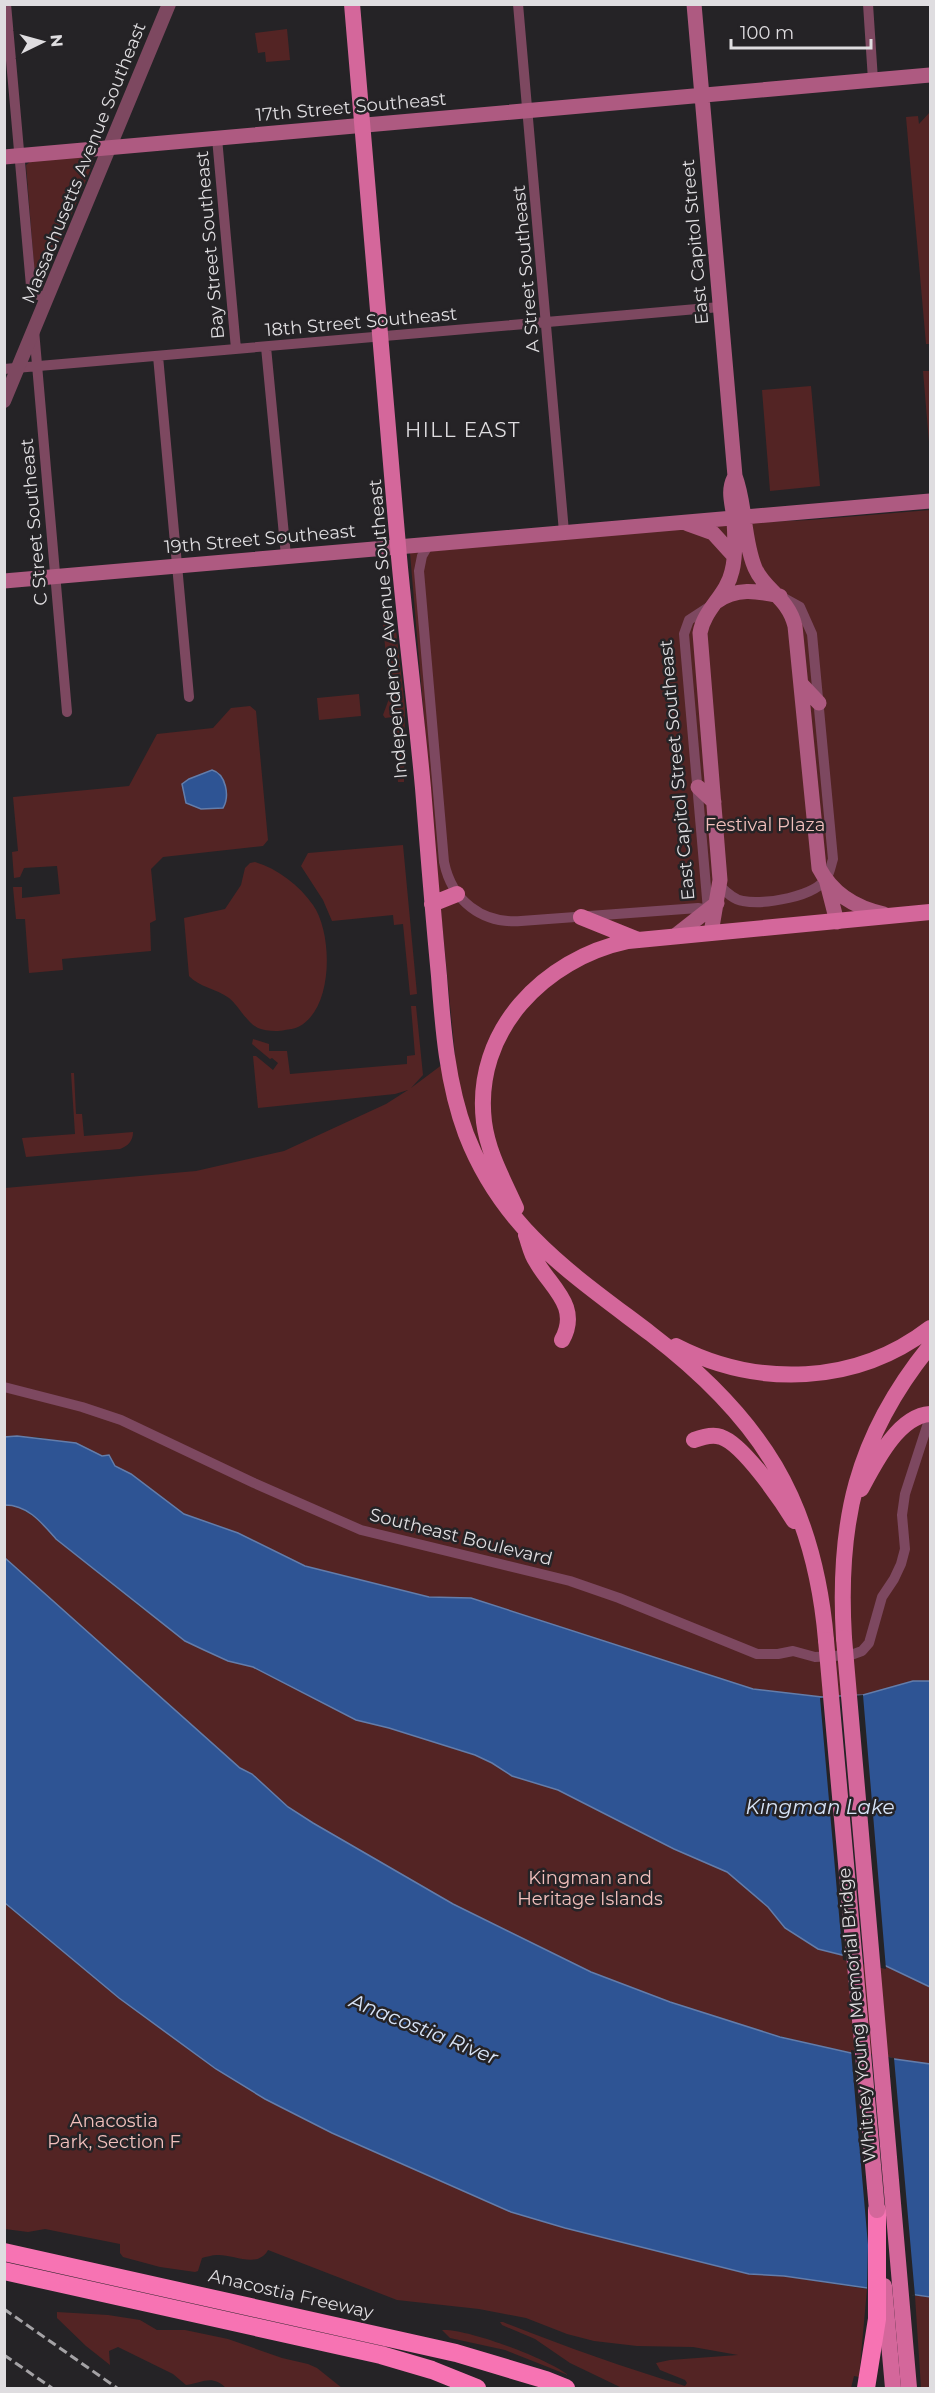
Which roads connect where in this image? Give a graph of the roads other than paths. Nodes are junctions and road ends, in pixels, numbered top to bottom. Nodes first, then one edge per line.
1 (6, 4) edge
2 (169, 4) edge
3 (352, 4) edge
4 (518, 4) edge
5 (694, 4) edge
6 (868, 4) edge
7 (930, 75) edge
8 (873, 80) junction
9 (701, 95) junction
10 (528, 111) junction
11 (362, 125) junction
12 (217, 138) junction
13 (110, 147) junction
14 (12, 156) edge
15 (47, 298) junction
16 (720, 307) junction
17 (547, 322) junction
18 (34, 330) junction
19 (381, 337) junction
20 (266, 347) junction
21 (236, 349) junction
22 (158, 356) junction
23 (37, 366) junction
24 (11, 368) edge
25 (4, 401) edge
26 (930, 501) edge
27 (739, 517) junction
28 (681, 522) junction
29 (564, 532) junction
30 (429, 544) junction
31 (399, 546) junction
32 (733, 555) junction
33 (286, 556) junction
34 (177, 565) junction
35 (56, 576) junction
36 (4, 581) edge
37 (780, 596) junction
38 (712, 605) junction
39 (802, 685) junction
40 (421, 688) junction
41 (189, 697) dead end
42 (819, 703) junction
43 (67, 712) dead end
44 (698, 787) junction
45 (714, 802) junction
46 (432, 809) junction
47 (826, 879) junction
48 (720, 886) junction
49 (457, 894) junction
50 (432, 904) junction
51 (713, 906) junction
52 (930, 912) edge
53 (890, 915) junction
54 (581, 917) junction
55 (837, 922) junction
56 (711, 933) junction
57 (675, 936) junction
58 (639, 940) junction
59 (495, 1181) junction
60 (525, 1230) junction
61 (930, 1328) edge
62 (649, 1332) junction
63 (562, 1340) dead end
64 (930, 1346) edge
65 (4, 1387) edge
66 (930, 1415) edge
67 (694, 1440) dead end
68 (846, 1532) junction
69 (817, 1569) junction
70 (826, 1640) joint
71 (878, 2210) junction
72 (4, 2252) edge
73 (4, 2271) edge
74 (560, 2386) edge
75 (477, 2388) edge
76 (576, 2388) edge
77 (866, 2388) edge
78 (893, 2388) edge
79 (909, 2388) edge

1 - 14 street
2 - 13 street, Massachusetts Avenue Southeast
3 - 11 main road, Independence Avenue Southeast
4 - 10 street, A Street Southeast
5 - 9 main road, East Capitol Street
6 - 8 street
7 - 8 main road, 17th Street Southeast
8 - 9 main road, 17th Street Southeast
9 - 10 main road, 17th Street Southeast
9 - 16 main road, East Capitol Street
10 - 11 main road, 17th Street Southeast
10 - 17 street, A Street Southeast
11 - 12 main road, 17th Street Southeast
11 - 19 main road, Independence Avenue Southeast
12 - 13 main road, 17th Street Southeast
12 - 21 street, Bay Street Southeast
13 - 14 main road, 17th Street Southeast
13 - 15 street, Massachusetts Avenue Southeast
14 - 15 street
15 - 18 street, Massachusetts Avenue Southeast
16 - 17 street, 18th Street Southeast
16 - 27 main road, East Capitol Street
17 - 19 street, 18th Street Southeast
17 - 29 street, A Street Southeast
18 - 23 street, C Street Southeast
18 - 24 street, Massachusetts Avenue Southeast
19 - 20 street, 18th Street Southeast
19 - 31 main road, Independence Avenue Southeast
20 - 21 street, 18th Street Southeast
20 - 33 street
21 - 22 street, 18th Street Southeast
22 - 23 street, 18th Street Southeast
22 - 34 street
23 - 24 street, 18th Street Southeast
23 - 35 street, C Street Southeast
24 - 25 street, Massachusetts Avenue Southeast
26 - 27 main road, 19th Street Southeast
27 - 28 main road, 19th Street Southeast
27 - 32 main road, East Capitol Street Southeast
27 - 37 main road
28 - 29 main road, 19th Street Southeast
28 - 32 main road
29 - 30 main road, 19th Street Southeast
30 - 31 main road, 19th Street Southeast
30 - 40 street, Independence Avenue Southeast
31 - 33 main road, 19th Street Southeast
31 - 40 main road, Independence Avenue Southeast
32 - 38 main road, East Capitol Street Southeast
33 - 34 main road, 19th Street Southeast
34 - 35 main road, 19th Street Southeast
34 - 41 street
35 - 36 main road, 19th Street Southeast
35 - 43 street, C Street Southeast
37 - 38 main road
37 - 39 main road
37 - 42 street
38 - 44 street, East Capitol Street Southeast
38 - 45 main road, East Capitol Street Southeast
39 - 42 main road
39 - 47 main road
40 - 46 main road, Independence Avenue Southeast
42 - 47 street
44 - 45 main road
44 - 51 street, East Capitol Street Southeast
45 - 48 main road, East Capitol Street Southeast
46 - 49 street, Independence Avenue Southeast
46 - 50 main road, Independence Avenue Southeast
47 - 48 street
47 - 53 main road
47 - 55 main road
48 - 51 main road, East Capitol Street Southeast
49 - 50 main road
49 - 54 street
50 - 59 main road, Independence Avenue Southeast
51 - 54 street
51 - 56 main road
51 - 57 main road, East Capitol Street Southeast
52 - 53 main road, Independence Avenue Southeast
53 - 55 main road, Independence Avenue Southeast
54 - 58 main road
55 - 56 main road, Independence Avenue Southeast
56 - 57 main road, Independence Avenue Southeast
57 - 58 main road, Independence Avenue Southeast
58 - 59 main road, Independence Avenue Southeast
59 - 60 main road, Independence Avenue Southeast
60 - 62 main road, Independence Avenue Southeast
60 - 63 main road
61 - 62 main road
62 - 69 main road, Independence Avenue Southeast
64 - 68 main road
65 - 66 street, Southeast Boulevard
66 - 68 main road
67 - 69 main road
68 - 79 main road, Whitney Young Memorial Bridge, bridge
69 - 70 main road, Independence Avenue Southeast
70 - 71 main road, Whitney Young Memorial Bridge, bridge
71 - 77 highway
71 - 78 main road, Whitney Young Memorial Bridge
72 - 74 highway, Anacostia Freeway
73 - 75 highway
74 - 76 highway, Anacostia Freeway

